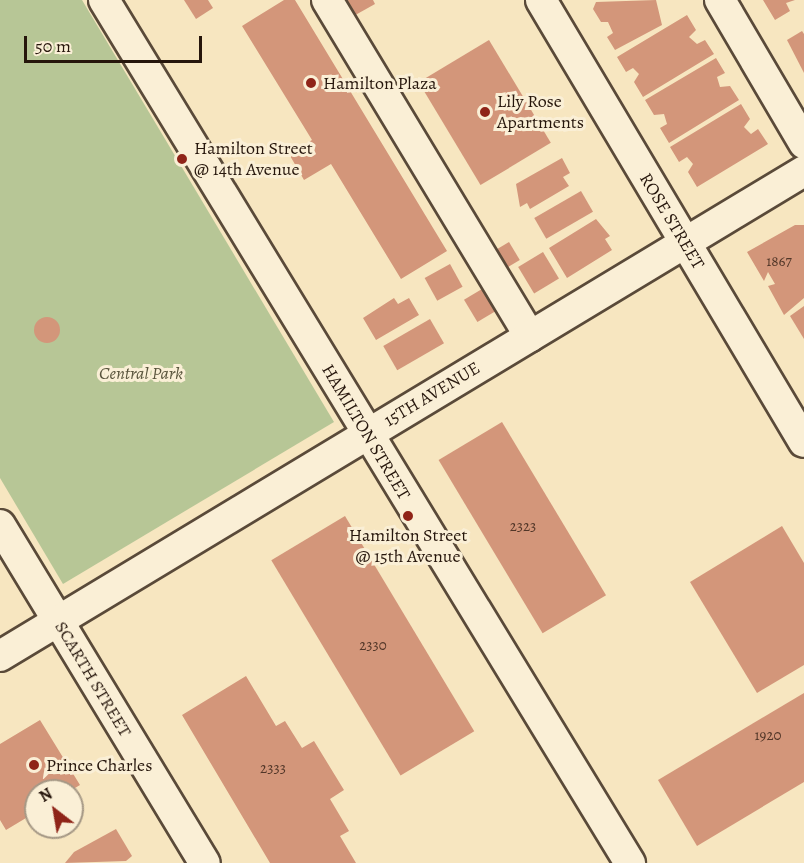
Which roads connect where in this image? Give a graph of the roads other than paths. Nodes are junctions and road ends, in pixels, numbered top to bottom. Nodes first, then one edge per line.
1 (104, 0) edge
2 (327, 0) edge
3 (541, 0) edge
4 (720, 0) edge
5 (804, 143) edge
6 (804, 171) edge
7 (685, 242) junction
8 (530, 336) junction
9 (366, 434) junction
10 (804, 442) edge
11 (0, 525) edge
12 (58, 621) junction
13 (0, 656) edge
14 (205, 863) edge
15 (630, 863) edge

1 - 9 street, HAMILTON STREET
2 - 8 street
3 - 7 street, ROSE STREET
4 - 5 street
6 - 7 street, 15TH AVENUE
7 - 8 street, 15TH AVENUE
7 - 10 street, ROSE STREET
8 - 9 street, 15TH AVENUE
9 - 12 street, 15TH AVENUE
9 - 15 street, HAMILTON STREET
11 - 12 street, SCARTH STREET
12 - 13 street, 15TH AVENUE
12 - 14 street, SCARTH STREET

